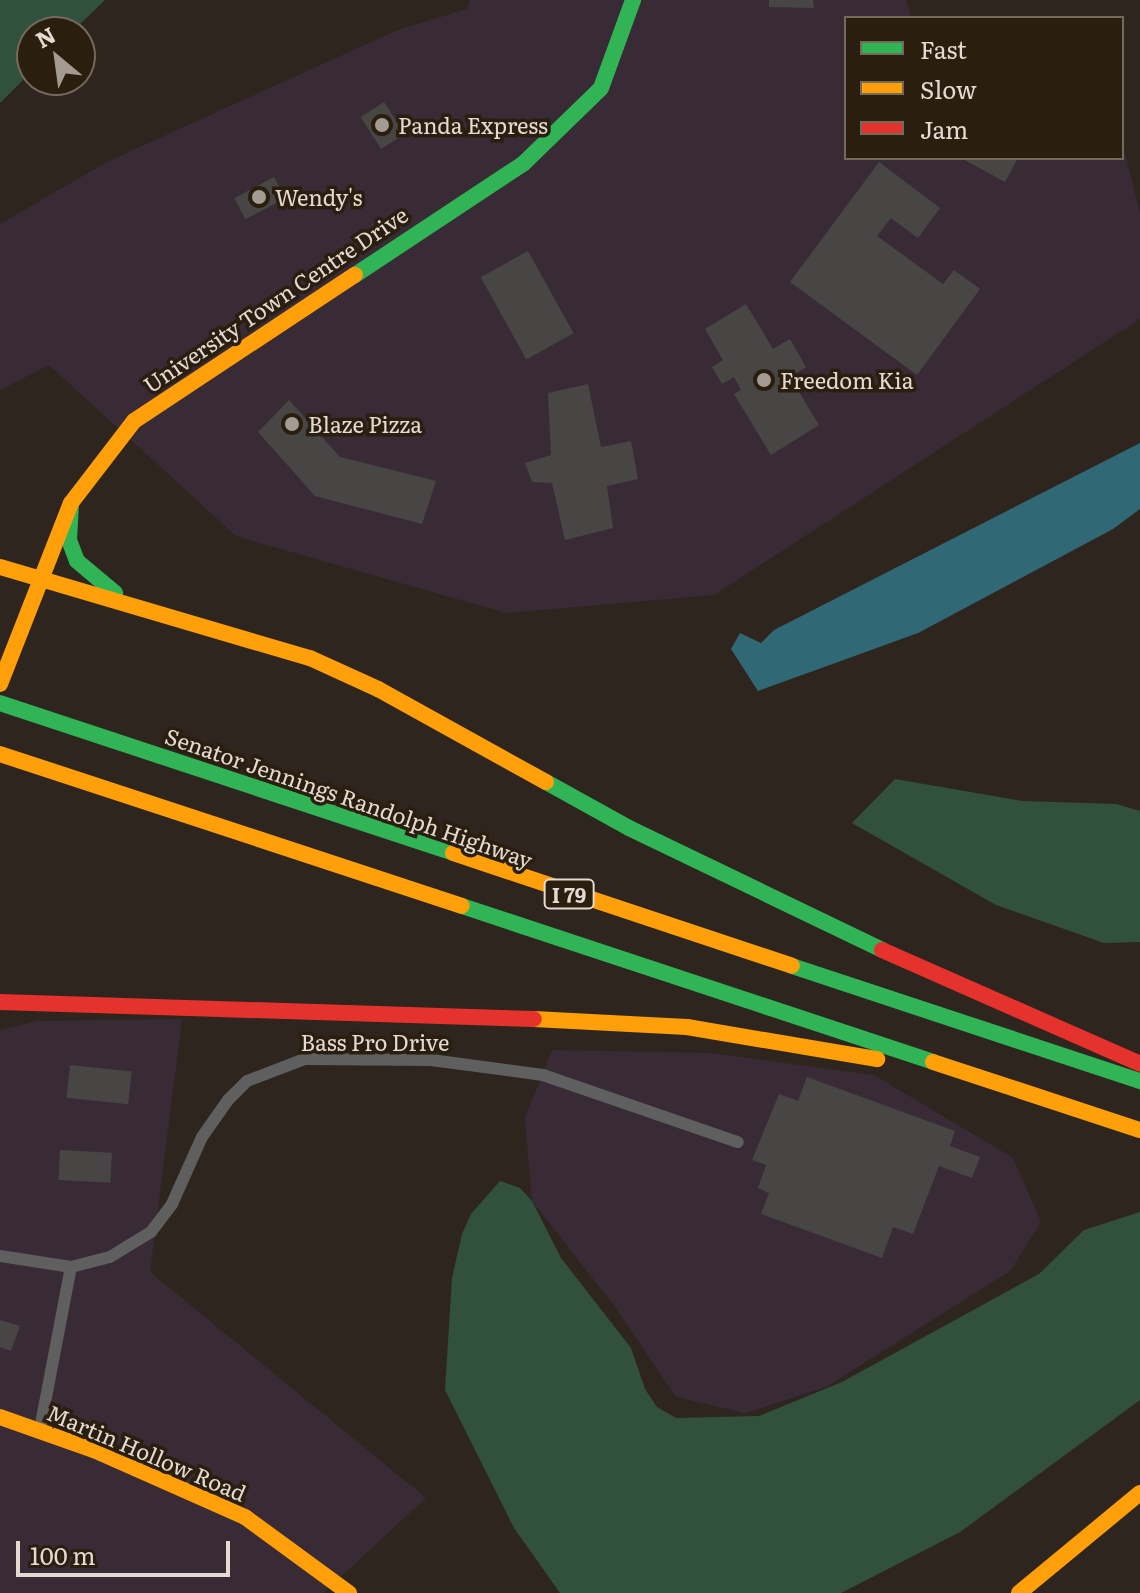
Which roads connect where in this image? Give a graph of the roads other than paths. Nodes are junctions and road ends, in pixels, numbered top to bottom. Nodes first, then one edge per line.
1 (633, 0) edge
2 (71, 503) junction
3 (0, 567) edge
4 (37, 579) junction
5 (141, 607) junction
6 (0, 684) edge
7 (0, 703) edge
8 (0, 754) edge
9 (0, 1002) edge
10 (1140, 1064) edge
11 (1140, 1081) edge
12 (1114, 1121) junction
13 (1140, 1130) edge
14 (738, 1142) dead end
15 (0, 1256) edge
16 (71, 1267) junction
17 (0, 1417) edge
18 (40, 1429) junction
19 (1140, 1493) edge
20 (349, 1593) edge
21 (1019, 1593) edge

1 - 2 main road, University Town Centre Drive
2 - 4 main road, University Town Centre Drive
2 - 5 main road
3 - 4 main road
4 - 5 main road
4 - 6 main road, University Town Centre Drive
5 - 10 main road
7 - 11 main road, Senator Jennings Randolph Highway / I 79
8 - 12 main road, I 79
9 - 12 main road
12 - 13 main road, I 79
14 - 16 street, Bass Pro Drive
15 - 16 street, Bass Pro Drive
16 - 18 street
17 - 18 main road, Martin Hollow Road
18 - 20 main road, Martin Hollow Road
19 - 21 main road

